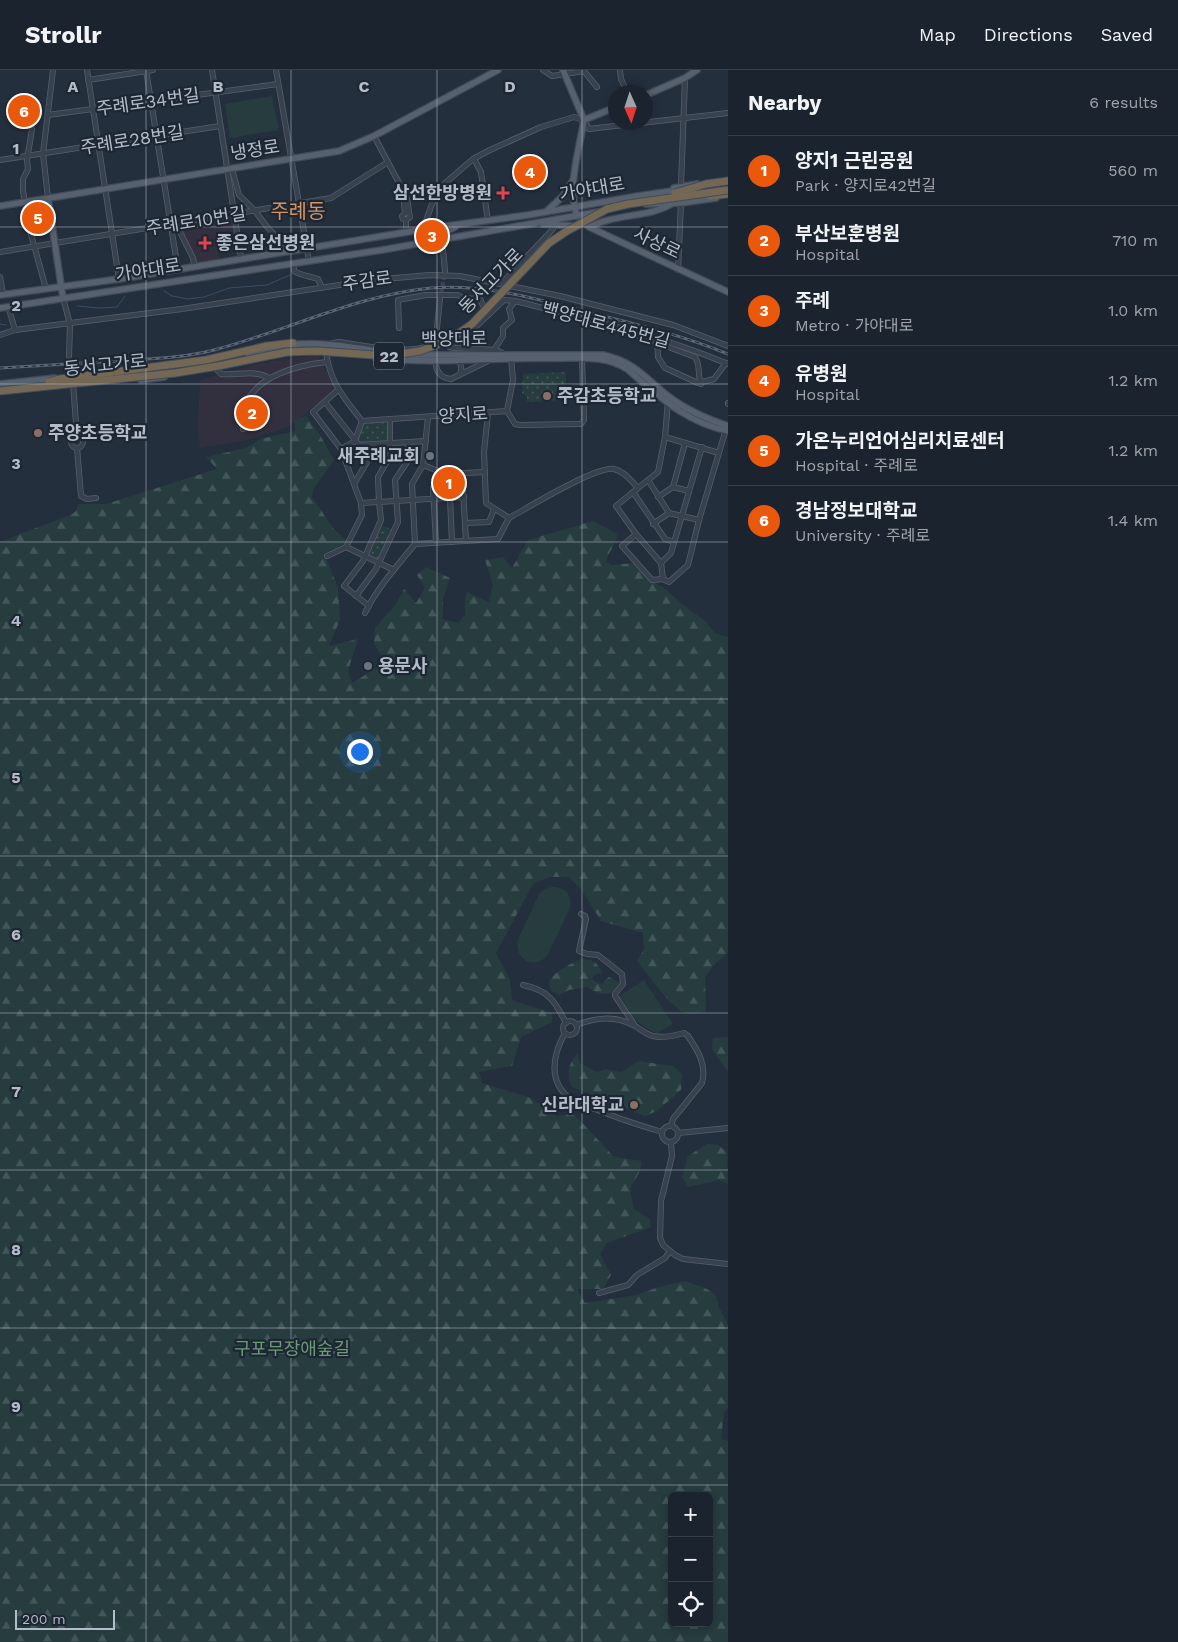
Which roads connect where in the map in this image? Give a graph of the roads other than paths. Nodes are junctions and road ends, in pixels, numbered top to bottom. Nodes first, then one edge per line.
1 (53, 70) edge
2 (87, 70) edge
3 (146, 70) edge
4 (153, 70) edge
5 (212, 70) edge
6 (276, 70) edge
7 (498, 70) edge
8 (620, 70) edge
9 (697, 70) edge
10 (544, 71) edge
11 (562, 73) edge
12 (685, 78) junction
13 (88, 80) junction
14 (278, 84) junction
15 (624, 85) edge
16 (597, 88) dead end
17 (653, 91) edge
18 (215, 92) junction
19 (151, 101) junction
20 (93, 110) junction
21 (608, 110) edge
22 (728, 113) edge
23 (48, 115) junction
24 (684, 118) junction
25 (584, 120) junction
26 (220, 126) junction
27 (32, 129) dead end
28 (157, 136) junction
29 (374, 136) junction
30 (98, 145) junction
31 (43, 154) junction
32 (28, 156) junction
33 (474, 159) junction
34 (0, 160) edge
35 (291, 160) junction
36 (388, 162) junction
37 (230, 170) junction
38 (574, 178) junction
39 (164, 180) junction
40 (681, 186) junction
41 (728, 188) edge
42 (105, 189) junction
43 (638, 196) junction
44 (48, 198) junction
45 (573, 198) junction
46 (24, 202) junction
47 (681, 202) junction
48 (673, 203) junction
49 (299, 204) junction
50 (587, 205) junction
51 (641, 205) junction
52 (0, 206) edge
53 (574, 207) junction
54 (255, 211) junction
55 (546, 212) junction
56 (234, 214) junction
57 (576, 216) junction
58 (488, 221) junction
59 (173, 224) junction
60 (534, 224) junction
61 (552, 225) junction
62 (456, 226) junction
63 (580, 226) junction
64 (590, 227) junction
65 (423, 229) junction
66 (406, 232) junction
67 (112, 234) junction
68 (442, 239) junction
69 (54, 244) junction
70 (34, 247) junction
71 (306, 248) junction
72 (288, 251) junction
73 (0, 252) edge
74 (241, 258) junction
75 (309, 261) junction
76 (293, 263) junction
77 (278, 265) junction
78 (195, 267) junction
79 (178, 270) junction
80 (445, 270) tunnel mouth
81 (678, 270) junction
82 (0, 277) edge
83 (119, 279) junction
84 (95, 283) junction
85 (502, 283) junction
86 (513, 286) junction
87 (61, 287) junction
88 (322, 288) junction
89 (46, 289) junction
90 (728, 292) edge
91 (1, 294) edge
92 (82, 295) junction
93 (62, 298) junction
94 (440, 299) tunnel mouth
95 (515, 301) junction
96 (8, 306) junction
97 (0, 308) edge
98 (488, 316) junction
99 (70, 324) junction
100 (399, 328) dead end
101 (15, 330) junction
102 (0, 335) edge
103 (436, 336) junction
104 (657, 341) junction
105 (293, 343) joint
106 (308, 344) junction
107 (327, 344) junction
108 (728, 346) edge
109 (453, 348) junction
110 (494, 350) junction
111 (435, 351) dead end
112 (308, 352) junction
113 (326, 352) junction
114 (292, 354) joint
115 (504, 354) junction
116 (69, 356) dead end
117 (511, 356) junction
118 (493, 358) junction
119 (582, 359) junction
120 (458, 360) junction
121 (327, 362) junction
122 (727, 364) edge
123 (436, 365) dead end
124 (216, 368) junction
125 (73, 377) junction
126 (269, 378) junction
127 (456, 378) junction
128 (0, 380) edge
129 (8, 382) junction
130 (49, 382) junction
131 (94, 382) junction
132 (701, 384) junction
133 (0, 386) edge
134 (73, 386) junction
135 (338, 390) junction
136 (0, 393) edge
137 (668, 401) junction
138 (325, 402) junction
139 (507, 411) junction
140 (488, 413) junction
141 (428, 417) junction
142 (390, 419) junction
143 (362, 421) junction
144 (727, 428) edge
145 (243, 429) dead end
146 (77, 436) junction
147 (665, 437) junction
148 (356, 441) junction
149 (426, 441) junction
150 (390, 442) junction
151 (408, 442) junction
152 (685, 443) junction
153 (374, 444) junction
154 (702, 447) junction
155 (77, 448) junction
156 (341, 449) junction
157 (719, 453) junction
158 (423, 465) junction
159 (485, 472) junction
160 (462, 473) junction
161 (441, 474) junction
162 (648, 480) junction
163 (354, 484) junction
164 (673, 487) junction
165 (638, 488) junction
166 (689, 491) junction
167 (633, 492) junction
168 (464, 497) junction
169 (658, 497) junction
170 (96, 498) dead end
171 (450, 498) junction
172 (433, 499) junction
173 (412, 500) junction
174 (396, 501) junction
175 (379, 502) junction
176 (361, 503) junction
177 (494, 509) junction
178 (669, 513) junction
179 (682, 516) junction
180 (509, 518) junction
181 (699, 520) junction
182 (466, 522) junction
183 (653, 524) junction
184 (636, 534) junction
185 (466, 541) junction
186 (436, 542) junction
187 (452, 542) junction
188 (674, 542) junction
189 (415, 544) junction
190 (346, 548) junction
191 (327, 556) dead end
192 (364, 556) junction
193 (379, 563) junction
194 (661, 563) junction
195 (394, 570) junction
196 (663, 579) junction
197 (356, 596) junction
198 (369, 606) junction
199 (366, 613) dead end
200 (581, 914) dead end
201 (523, 985) dead end
202 (566, 1023) junction
203 (576, 1025) junction
204 (635, 1026) junction
205 (565, 1033) junction
206 (671, 1126) junction
207 (728, 1128) edge
208 (662, 1132) junction
209 (678, 1134) junction
210 (671, 1143) junction
211 (670, 1251) junction
212 (728, 1264) edge
213 (599, 1293) dead end

1 - 23 street
2 - 13 street
3 - 4 street
3 - 13 street
3 - 19 street
5 - 18 street
6 - 14 street
7 - 29 main road, 냉정로
8 - 15 street
9 - 12 main road
10 - 11 street
11 - 16 street
11 - 25 main road
12 - 17 main road
12 - 24 street
13 - 20 street
14 - 18 street, 주례로34번길
14 - 35 street
18 - 19 street, 주례로34번길
18 - 26 street
19 - 20 street, 주례로34번길
19 - 28 street
20 - 23 street, 주례로34번길
20 - 30 street
21 - 25 main road
22 - 24 street
23 - 31 street
24 - 25 street
24 - 40 street
25 - 33 street
25 - 38 main road
26 - 28 street, 주례로28번길
26 - 37 street
27 - 32 street
28 - 30 street, 주례로28번길
28 - 39 street
29 - 35 main road, 냉정로
29 - 36 street
30 - 31 street, 주례로28번길
30 - 42 street
31 - 32 street, 주례로28번길
31 - 44 street
32 - 34 street, 주례로28번길
32 - 46 street
33 - 58 street
33 - 65 street
35 - 37 main road, 냉정로
35 - 49 street
36 - 49 street, 주례로10번길
36 - 66 street
37 - 39 main road, 냉정로
37 - 54 street
37 - 56 street
38 - 45 main road
38 - 55 main road
39 - 42 main road, 냉정로
39 - 59 street
40 - 41 main road
40 - 43 main road
41 - 43 main road, 가야대로
41 - 47 main road
41 - 51 main road, 가야대로
41 - 130 highway, 동서고가로 / 22, bridge
41 - 131 highway, 동서고가로 / 22, bridge
42 - 44 main road, 냉정로
42 - 67 street
43 - 50 main road, 가야대로
44 - 46 main road, 냉정로
44 - 69 main road
45 - 50 main road
45 - 53 main road
46 - 52 main road, 냉정로
46 - 70 street
47 - 48 main road
47 - 81 street
48 - 51 main road
48 - 64 main road
49 - 54 street, 주례로10번길
49 - 71 street
50 - 53 main road, 가야대로
51 - 57 main road, 가야대로
53 - 55 main road, 가야대로
53 - 57 main road
54 - 56 street, 주례로10번길
54 - 72 street
55 - 58 main road, 가야대로
56 - 59 street, 주례로10번길
56 - 74 street
57 - 60 main road, 가야대로
57 - 64 main road, 사상로
58 - 62 main road, 가야대로
59 - 67 street, 주례로10번길
59 - 78 street, 가야대로
59 - 79 street
60 - 61 main road
60 - 68 main road, 가야대로
61 - 63 main road
61 - 85 street
62 - 65 main road, 가야대로
62 - 68 main road
63 - 64 main road
63 - 86 street
64 - 81 main road, 사상로
65 - 66 main road, 가야대로
66 - 71 main road, 가야대로
67 - 69 street, 주례로10번길
67 - 83 street
68 - 75 main road, 가야대로
68 - 80 street
69 - 70 street, 주례로10번길
69 - 87 main road
70 - 73 street, 주례로10번길
70 - 89 street
71 - 72 main road, 가야대로
71 - 75 street
72 - 74 main road, 가야대로
72 - 77 main road
74 - 78 main road, 가야대로
75 - 76 main road, 가야대로
76 - 77 main road, 가야대로
76 - 88 street
77 - 92 main road, 가야대로
78 - 79 main road, 가야대로
79 - 83 main road, 가야대로
81 - 90 main road, 사상로
82 - 91 street
83 - 84 main road, 가야대로
84 - 87 main road, 가야대로
84 - 92 main road
85 - 86 street, 주감로
85 - 88 street, 주감로
86 - 108 street, 주감로
87 - 89 main road, 가야대로
87 - 93 main road
88 - 99 street, 주감로
89 - 91 main road, 가야대로
92 - 93 main road, 가야대로
93 - 96 main road, 가야대로
93 - 99 street
94 - 103 street
95 - 98 street
95 - 104 street, 백양대로445번길
95 - 110 street
96 - 97 main road, 가야대로
96 - 101 street
98 - 100 street
98 - 109 street
99 - 101 street, 주감로
99 - 116 street
101 - 102 street, 주감로
103 - 107 street
103 - 109 street
103 - 111 street
104 - 122 street, 백양대로445번길
104 - 132 street
104 - 132 street
105 - 106 main road
105 - 130 highway, bridge
106 - 107 main road, 백양대로
106 - 125 main road, 백양대로
107 - 113 street
107 - 115 main road, 백양대로
109 - 110 street
110 - 115 street
112 - 113 main road, 백양대로
112 - 114 main road
112 - 124 main road, 백양대로
113 - 120 main road, 백양대로
113 - 121 street
114 - 131 highway, bridge
115 - 117 main road, 백양대로
117 - 118 main road, 백양대로
117 - 119 main road, 백양대로
117 - 137 main road, 백양대로
117 - 139 street, 양지로
118 - 120 main road, 백양대로
118 - 127 street
119 - 137 main road, 백양대로
119 - 139 street
120 - 127 street
121 - 126 street
121 - 135 street
122 - 132 street
123 - 127 street
124 - 126 street
124 - 134 main road, 백양대로
125 - 129 main road, 백양대로
125 - 134 street
126 - 145 street
128 - 129 street
129 - 133 main road, 백양대로
130 - 133 highway, 동서고가로 / 22
131 - 136 highway, 동서고가로 / 22, bridge
134 - 136 main road, 백양대로
134 - 146 street
135 - 138 street
135 - 143 street
137 - 144 main road, 백양대로
137 - 147 street
138 - 148 street
138 - 156 street
139 - 140 street, 양지로
140 - 141 street, 양지로
140 - 159 street
141 - 142 street, 양지로
141 - 149 street
142 - 143 street, 양지로
142 - 150 street
143 - 148 street
144 - 157 street
146 - 155 street
146 - 155 street
147 - 152 street
147 - 162 street
148 - 153 street
148 - 156 street
149 - 151 street
149 - 158 street
150 - 151 street
150 - 153 street
150 - 175 street
151 - 174 street
152 - 154 street
152 - 164 street
153 - 163 street
154 - 157 street
154 - 166 street
155 - 170 street
156 - 163 street
157 - 181 street
158 - 161 street
158 - 173 street
159 - 160 street
159 - 177 street
160 - 161 street
160 - 168 street
161 - 172 street
162 - 165 street
162 - 169 street
163 - 176 street
164 - 166 street
164 - 169 street
165 - 167 street
165 - 180 street
166 - 179 street
167 - 183 street
167 - 184 street
168 - 171 street
168 - 182 street
169 - 178 street
171 - 172 street
171 - 187 street
172 - 173 street
172 - 186 street
173 - 174 street
173 - 189 street
174 - 175 street
174 - 193 street
175 - 176 street
175 - 192 street
176 - 190 street
177 - 180 street
177 - 182 street
178 - 179 street
178 - 183 street
179 - 181 street
179 - 188 street
180 - 185 street
181 - 196 street
182 - 185 street
183 - 188 street
184 - 194 street
184 - 196 street
185 - 187 street
186 - 187 street
186 - 189 street
188 - 194 street
189 - 195 street
190 - 191 street
190 - 192 street
192 - 193 street
192 - 197 street
193 - 195 street
193 - 197 street
194 - 196 street
195 - 198 street
197 - 198 street
198 - 199 street
200 - 204 street
201 - 202 street
202 - 203 street
202 - 205 street
203 - 204 street
203 - 205 street
204 - 206 street
205 - 208 street
206 - 208 street
206 - 209 street
207 - 209 street
208 - 210 street
209 - 210 street
210 - 211 street
211 - 212 street
211 - 213 street

